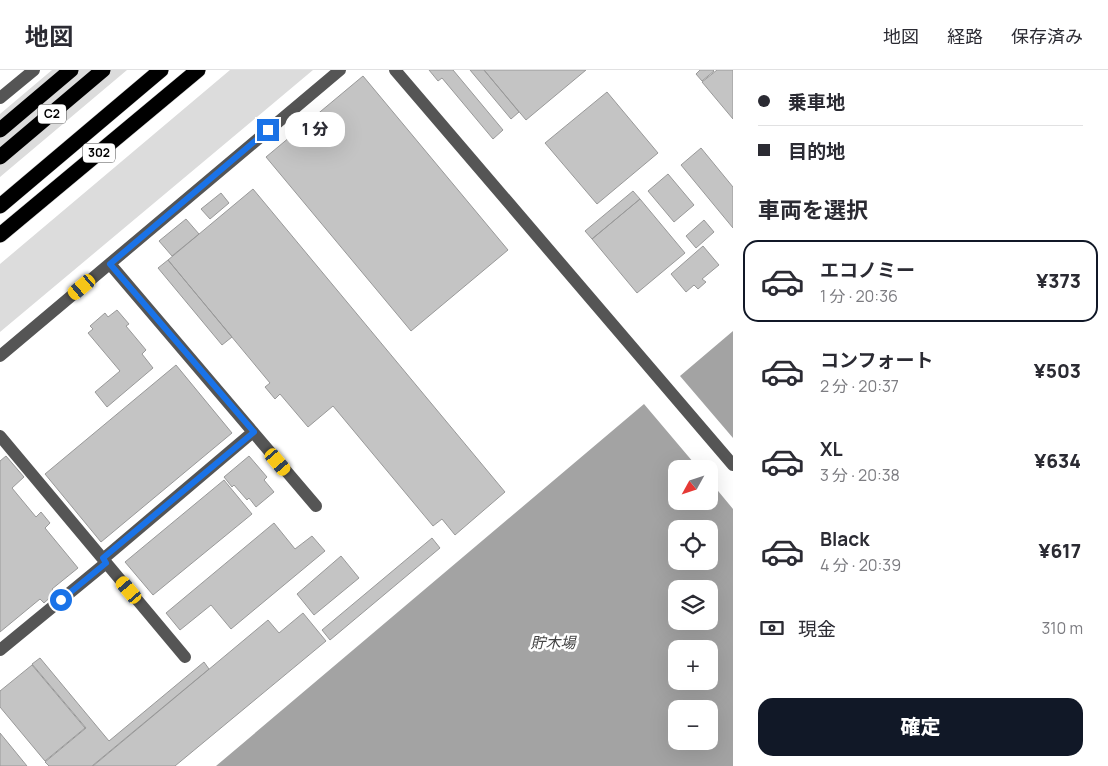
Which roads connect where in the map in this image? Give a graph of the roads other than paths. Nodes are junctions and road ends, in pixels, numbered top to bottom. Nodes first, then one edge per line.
1 (34, 70) edge
2 (71, 70) edge
3 (103, 70) edge
4 (161, 70) edge
5 (198, 70) edge
6 (340, 70) edge
7 (395, 70) edge
8 (0, 98) edge
9 (0, 130) edge
10 (0, 157) edge
11 (0, 206) edge
12 (0, 235) edge
13 (110, 264) junction
14 (0, 356) edge
15 (254, 432) junction
16 (0, 436) edge
17 (733, 465) edge
18 (316, 506) dead end
19 (104, 561) junction
20 (0, 650) edge
21 (185, 657) dead end

1 - 8 street
2 - 9 highway, C2
3 - 10 highway, C2
4 - 11 highway, 302
5 - 12 highway, 302
6 - 13 street
7 - 17 street
13 - 14 street
13 - 15 street
15 - 18 street
15 - 19 street
16 - 19 street
19 - 20 street
19 - 21 street

